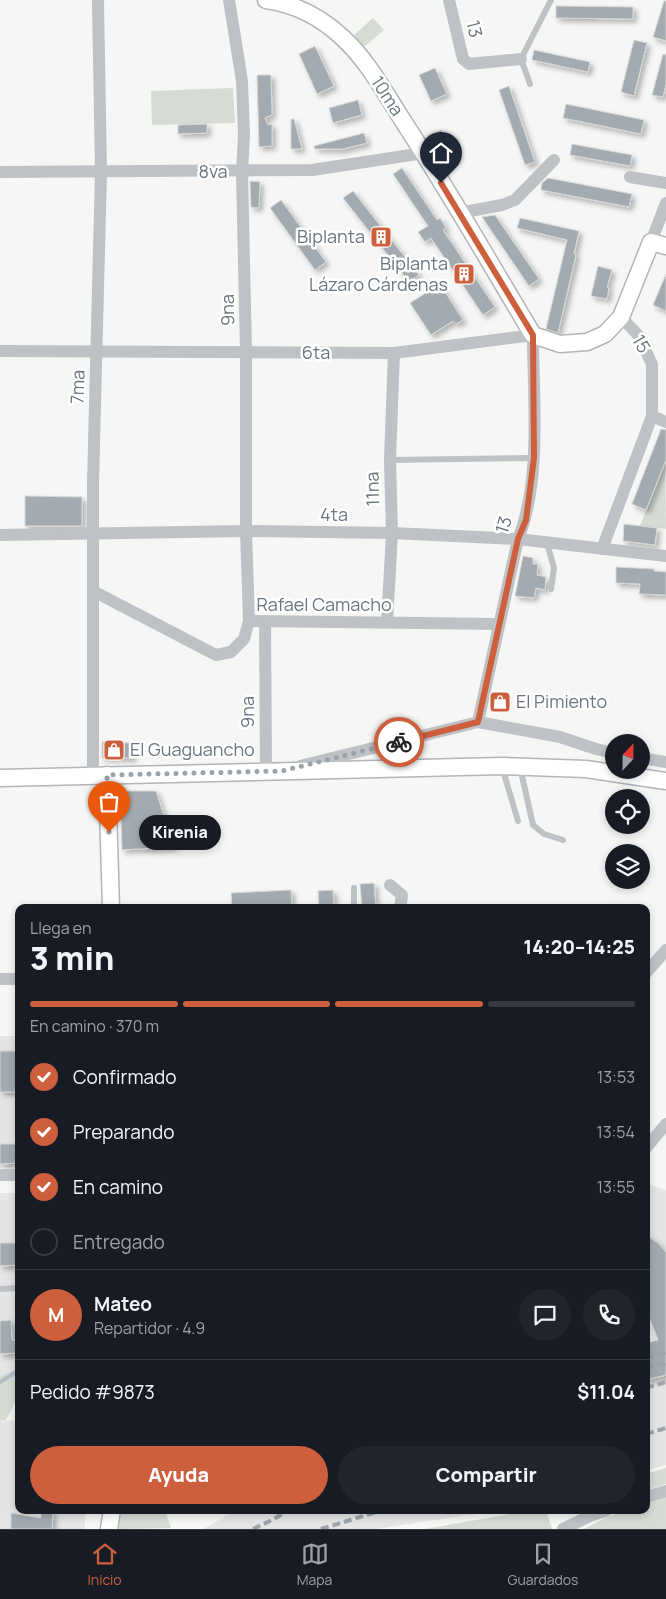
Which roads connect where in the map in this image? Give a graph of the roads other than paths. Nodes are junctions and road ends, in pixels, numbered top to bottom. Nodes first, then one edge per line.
1 (98, 0) edge
2 (229, 0) edge
3 (266, 0) edge
4 (448, 0) edge
5 (551, 0) edge
6 (521, 58) junction
7 (530, 84) dead end
8 (424, 153) junction
9 (554, 160) dead end
10 (0, 172) edge
11 (101, 172) junction
12 (242, 172) junction
13 (630, 178) dead end
14 (666, 183) edge
15 (666, 203) edge
16 (459, 213) junction
17 (658, 244) edge
18 (621, 317) junction
19 (533, 335) junction
20 (0, 351) edge
21 (97, 352) junction
22 (246, 353) junction
23 (394, 354) junction
24 (652, 416) junction
25 (666, 422) edge
26 (534, 458) junction
27 (390, 460) junction
28 (246, 532) junction
29 (392, 532) junction
30 (92, 533) junction
31 (0, 535) edge
32 (518, 539) junction
33 (547, 542) junction
34 (602, 550) junction
35 (666, 556) edge
36 (551, 589) dead end
37 (93, 592) junction
38 (249, 621) junction
39 (265, 621) junction
40 (387, 622) junction
41 (499, 624) junction
42 (478, 722) junction
43 (605, 751) edge
44 (650, 759) edge
45 (666, 762) edge
46 (502, 766) junction
47 (520, 766) junction
48 (274, 771) junction
49 (100, 775) junction
50 (0, 778) edge
51 (666, 780) edge
52 (518, 821) dead end
53 (563, 840) dead end
54 (390, 885) dead end
55 (354, 888) dead end
56 (111, 904) edge
57 (354, 904) edge
58 (401, 904) edge
59 (666, 950) edge
60 (650, 968) edge
61 (0, 979) edge
62 (15, 979) edge
63 (666, 1124) edge
64 (650, 1143) edge
65 (0, 1175) edge
66 (15, 1175) edge
67 (15, 1288) edge
68 (0, 1289) edge
69 (666, 1491) edge
70 (650, 1496) edge
71 (111, 1514) edge
72 (596, 1514) edge
73 (109, 1529) edge
74 (563, 1529) edge

1 - 11 street, 7ma
2 - 12 street, 9na
3 - 8 street, 10ma
4 - 6 street, 13
5 - 6 lane
6 - 7 lane
8 - 12 street, 8va
8 - 16 street, 10ma
9 - 16 street
10 - 11 street, 8va
11 - 12 street, 8va
11 - 21 street, 7ma
12 - 22 street, 9na
13 - 14 street
15 - 17 street, 15
16 - 19 street, 10ma
17 - 18 street, 15
18 - 19 street, 6ta
18 - 24 street, 15
19 - 23 street, 6ta
19 - 26 street, 13
20 - 21 street, 6ta
21 - 22 street, 6ta
21 - 30 street, 7ma
22 - 23 street, 6ta
22 - 28 street, 9na
23 - 27 street, 11na
24 - 25 street
24 - 34 street, 15
26 - 27 lane
26 - 32 street, 13
27 - 29 street, 11na
28 - 29 street, 4ta
28 - 30 street, 4ta
28 - 38 street, 9na
29 - 32 street, 4ta
29 - 40 street, 11na
30 - 31 street, 4ta
30 - 37 street, 7ma
32 - 33 street, 4ta
32 - 41 street, 13
33 - 34 street, 4ta
33 - 36 lane
34 - 35 street, 4ta
37 - 38 street, Rafael Camacho
37 - 49 street, 7ma
38 - 39 street, Rafael Camacho
39 - 40 street, Rafael Camacho
39 - 48 street, 9na
40 - 41 street, Rafael Camacho
41 - 42 street, 13
42 - 43 street
42 - 48 street
44 - 45 street
46 - 47 street
46 - 48 street
46 - 52 lane
47 - 51 street
47 - 53 lane
48 - 49 street
49 - 50 street
49 - 56 street
54 - 58 street
55 - 57 lane
59 - 60 street
61 - 62 street
63 - 64 street
65 - 66 street
67 - 68 lane
69 - 70 street
71 - 73 street
72 - 74 street

